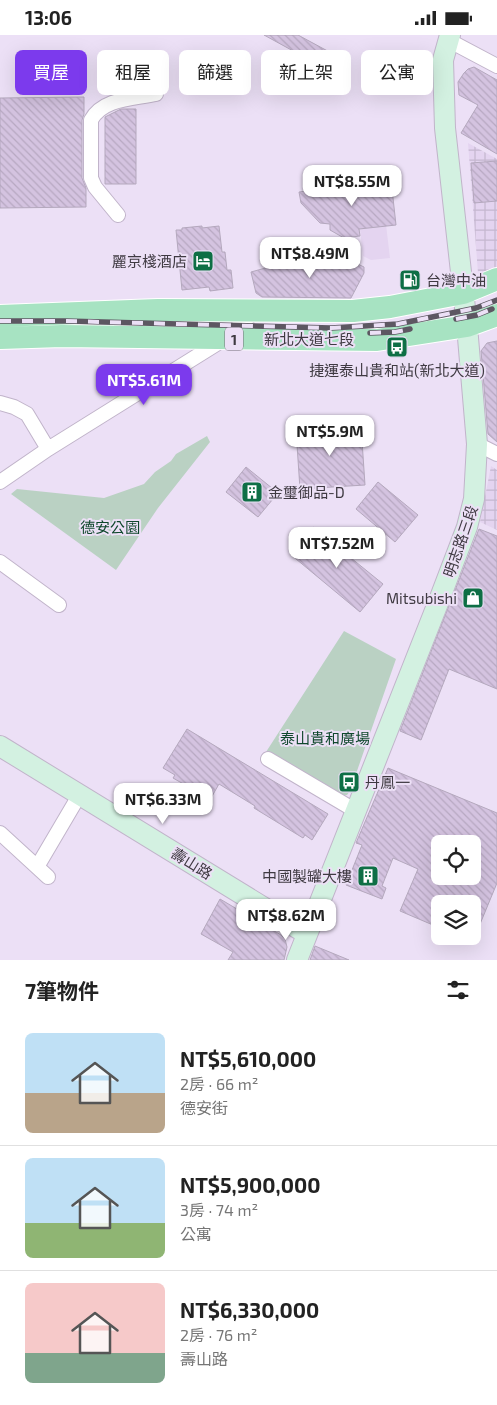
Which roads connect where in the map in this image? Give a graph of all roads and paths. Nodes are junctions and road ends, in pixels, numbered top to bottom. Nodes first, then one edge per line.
1 (449, 38) edge
2 (497, 66) edge
3 (151, 95) edge
4 (118, 215) dead end
5 (497, 279) edge
6 (463, 293) junction
7 (256, 310) junction
8 (497, 315) edge
9 (0, 316) edge
10 (467, 326) junction
11 (0, 338) edge
12 (226, 338) junction
13 (0, 403) edge
14 (478, 444) junction
15 (48, 449) junction
16 (497, 455) edge
17 (0, 482) edge
18 (0, 562) edge
19 (59, 605) dead end
20 (0, 746) edge
21 (268, 759) dead end
22 (80, 794) junction
23 (356, 811) junction
24 (0, 833) edge
25 (36, 867) junction
26 (48, 877) dead end
27 (307, 934) junction
28 (297, 960) edge

1 - 2 street
1 - 6 main road, 明志路三段
3 - 4 street
5 - 6 main road, 1
6 - 7 main road, 新北大道七段 / 1
6 - 10 main road, 明志路三段
7 - 9 main road, 新北大道七段 / 1
7 - 12 street
8 - 10 main road, 1
10 - 12 main road, 新北大道七段 / 1
10 - 14 main road, 明志路三段
11 - 12 main road, 新北大道七段 / 1
12 - 15 street
13 - 15 street
14 - 16 street
14 - 23 main road, 明志路三段
15 - 17 street
18 - 19 street
20 - 22 main road, 壽山路
21 - 23 street
22 - 25 street
22 - 27 main road, 壽山路
23 - 27 main road, 明志路三段
24 - 25 street
25 - 26 street
27 - 28 main road, 明志路三段

